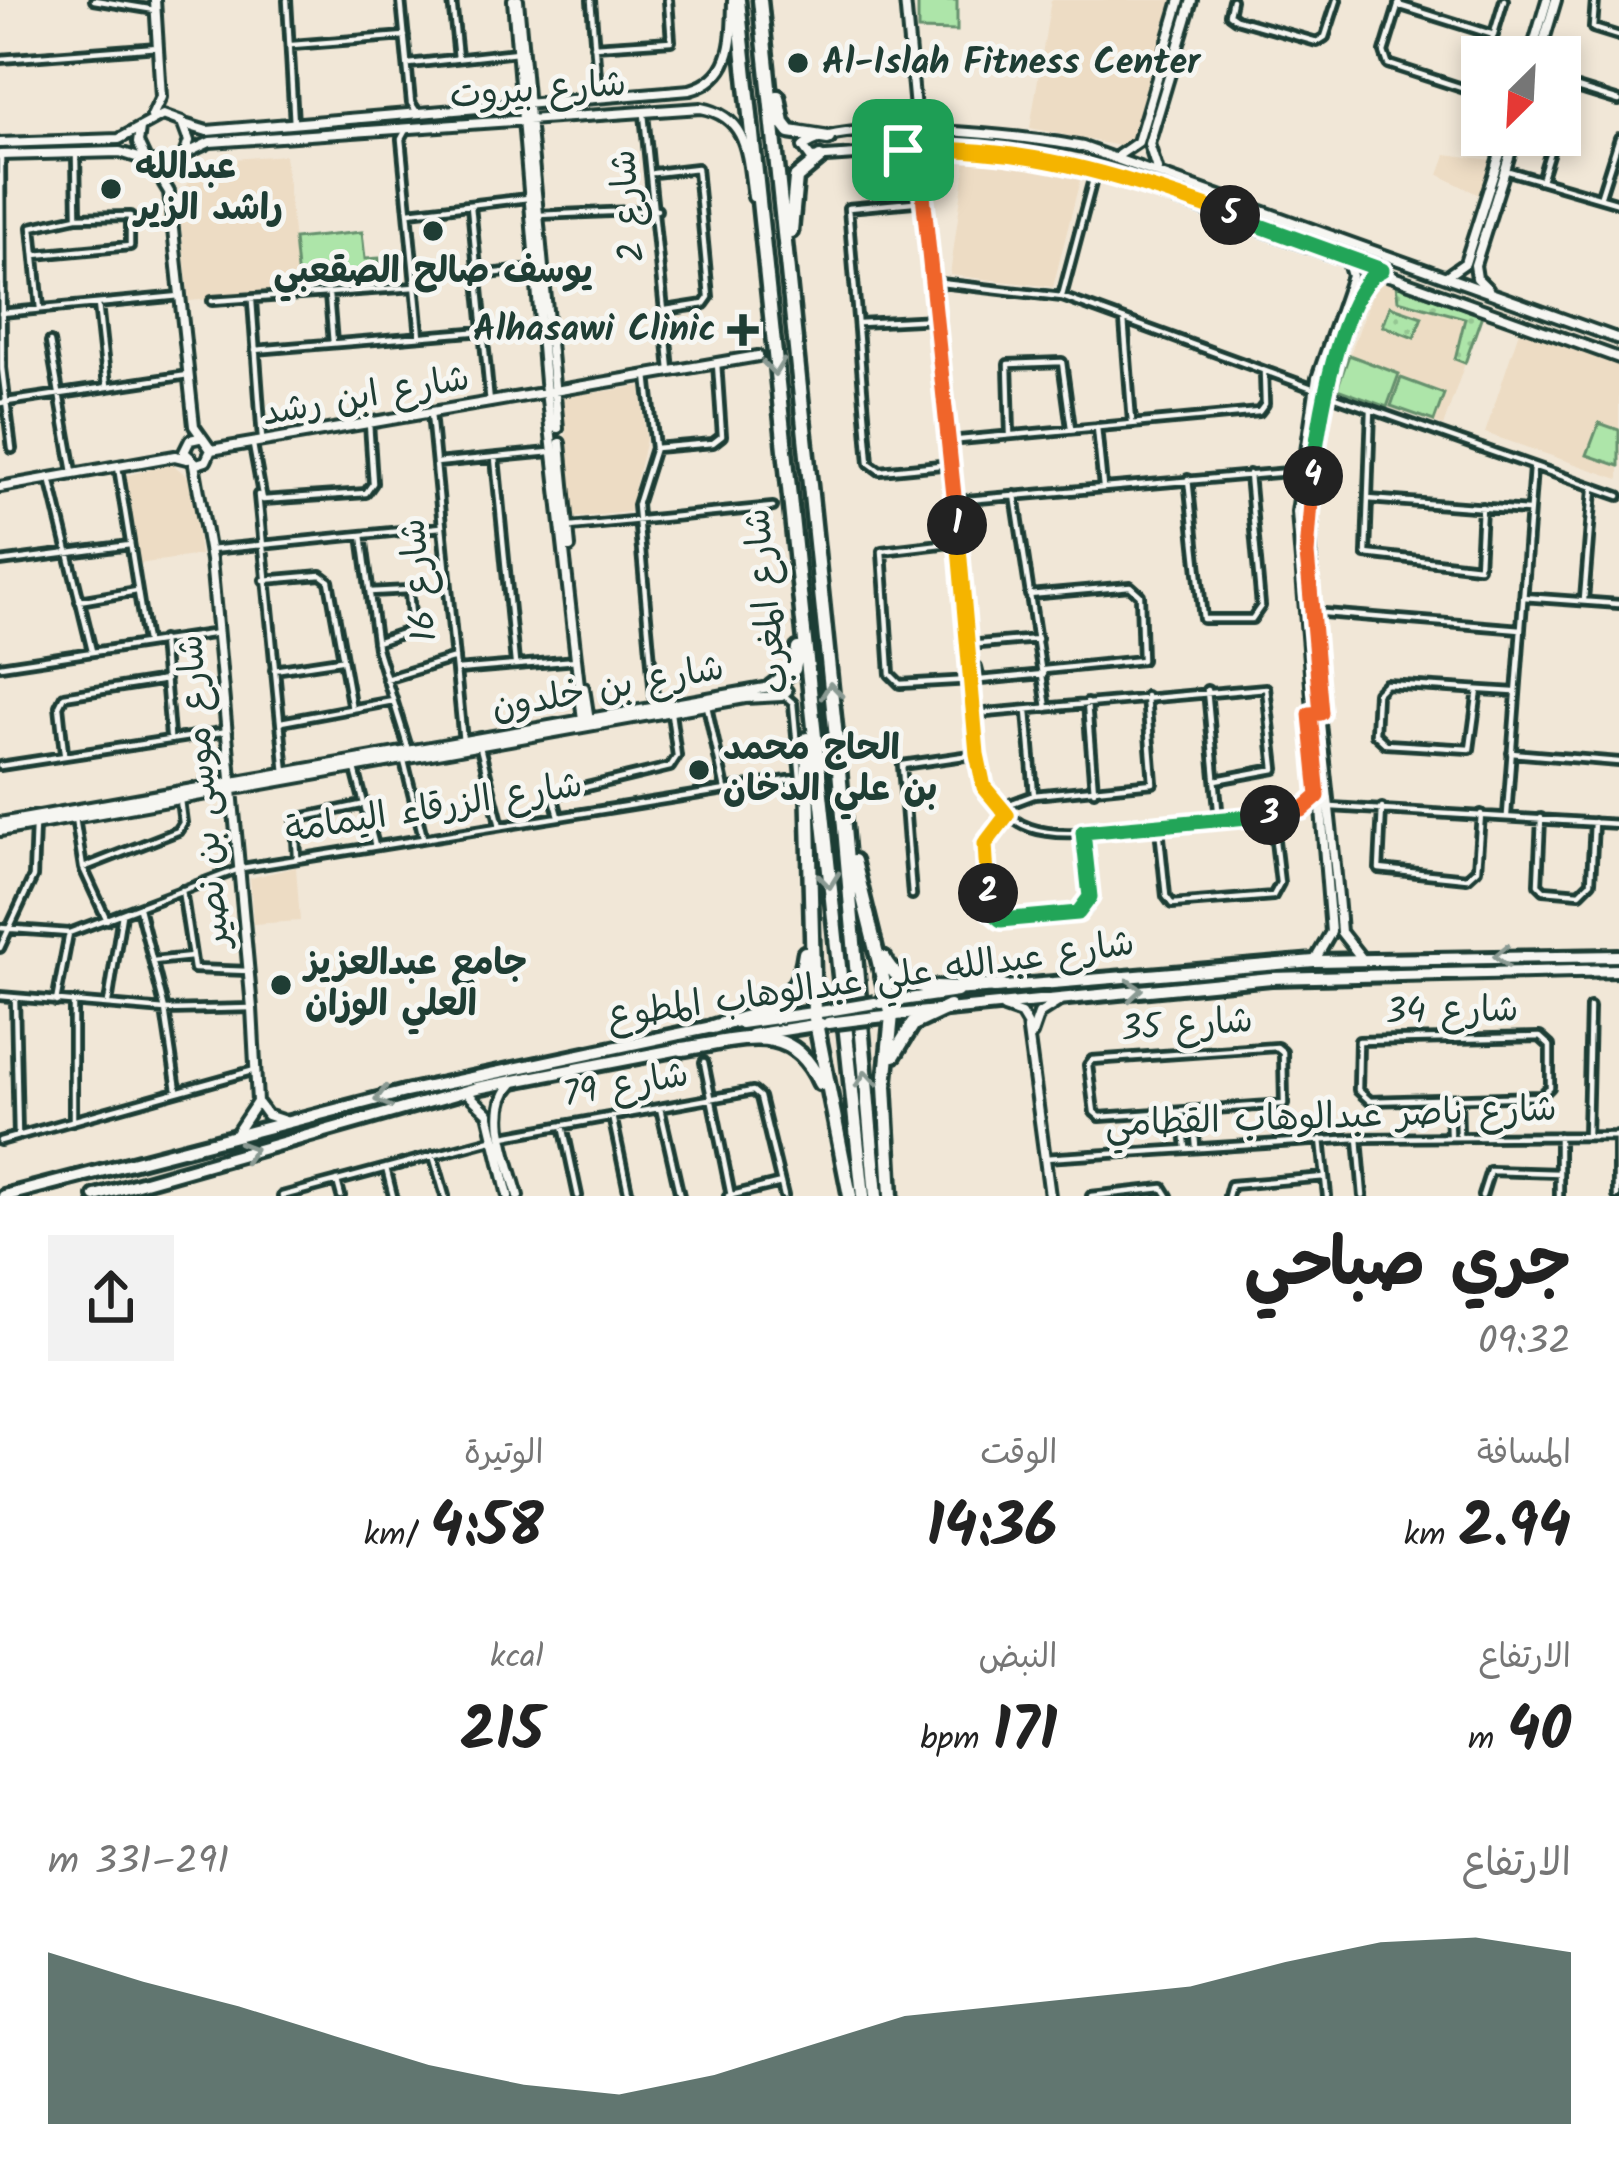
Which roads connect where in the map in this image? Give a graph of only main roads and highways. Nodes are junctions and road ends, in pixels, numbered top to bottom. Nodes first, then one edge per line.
1 (736, 0) edge
2 (763, 0) edge
3 (828, 138) road end
4 (820, 158) road end
5 (792, 316) junction
6 (799, 612) junction
7 (771, 687) road end
8 (809, 694) junction
9 (837, 747) junction
10 (811, 898) junction
11 (866, 913) junction
12 (1619, 956) edge
13 (1619, 970) edge
14 (1002, 986) junction
15 (949, 1007) junction
16 (891, 1008) junction
17 (821, 1018) junction
18 (712, 1027) junction
19 (682, 1048) junction
20 (885, 1098) junction
21 (832, 1108) junction
22 (4, 1196) edge
23 (95, 1196) edge
24 (850, 1196) edge
25 (863, 1196) edge
26 (876, 1196) edge
27 (891, 1196) edge

1 -> 6 highway, شارع المغرب
2 - 3 highway
2 - 5 highway, شارع المغرب
4 - 5 highway
9 -> 5 highway, شارع المغرب
6 - 7 highway
6 - 8 highway, شارع المغرب
8 - 10 highway
8 -> 25 highway, شارع المغرب
9 - 11 highway
26 -> 9 highway, شارع المغرب
10 - 17 highway
10 - 18 highway
11 - 14 highway
11 - 16 highway
12 -> 14 main road, شارع عبدالله علي عبدالوهاب المطوع
15 -> 13 main road, شارع عبدالله علي عبدالوهاب المطوع
14 - 16 main road, شارع عبدالله علي عبدالوهاب المطوع
15 - 16 main road, شارع عبدالله علي عبدالوهاب المطوع
15 - 20 highway
16 - 17 main road, شارع عبدالله علي عبدالوهاب المطوع, bridge
16 - 20 highway
17 - 18 main road, شارع عبدالله علي عبدالوهاب المطوع
17 - 19 main road, شارع عبدالله علي عبدالوهاب المطوع
17 - 21 highway
18 -> 22 main road, شارع عبدالله علي عبدالوهاب المطوع
19 - 21 highway
23 -> 19 main road, شارع عبدالله علي عبدالوهاب المطوع
20 - 27 highway
21 - 24 highway

